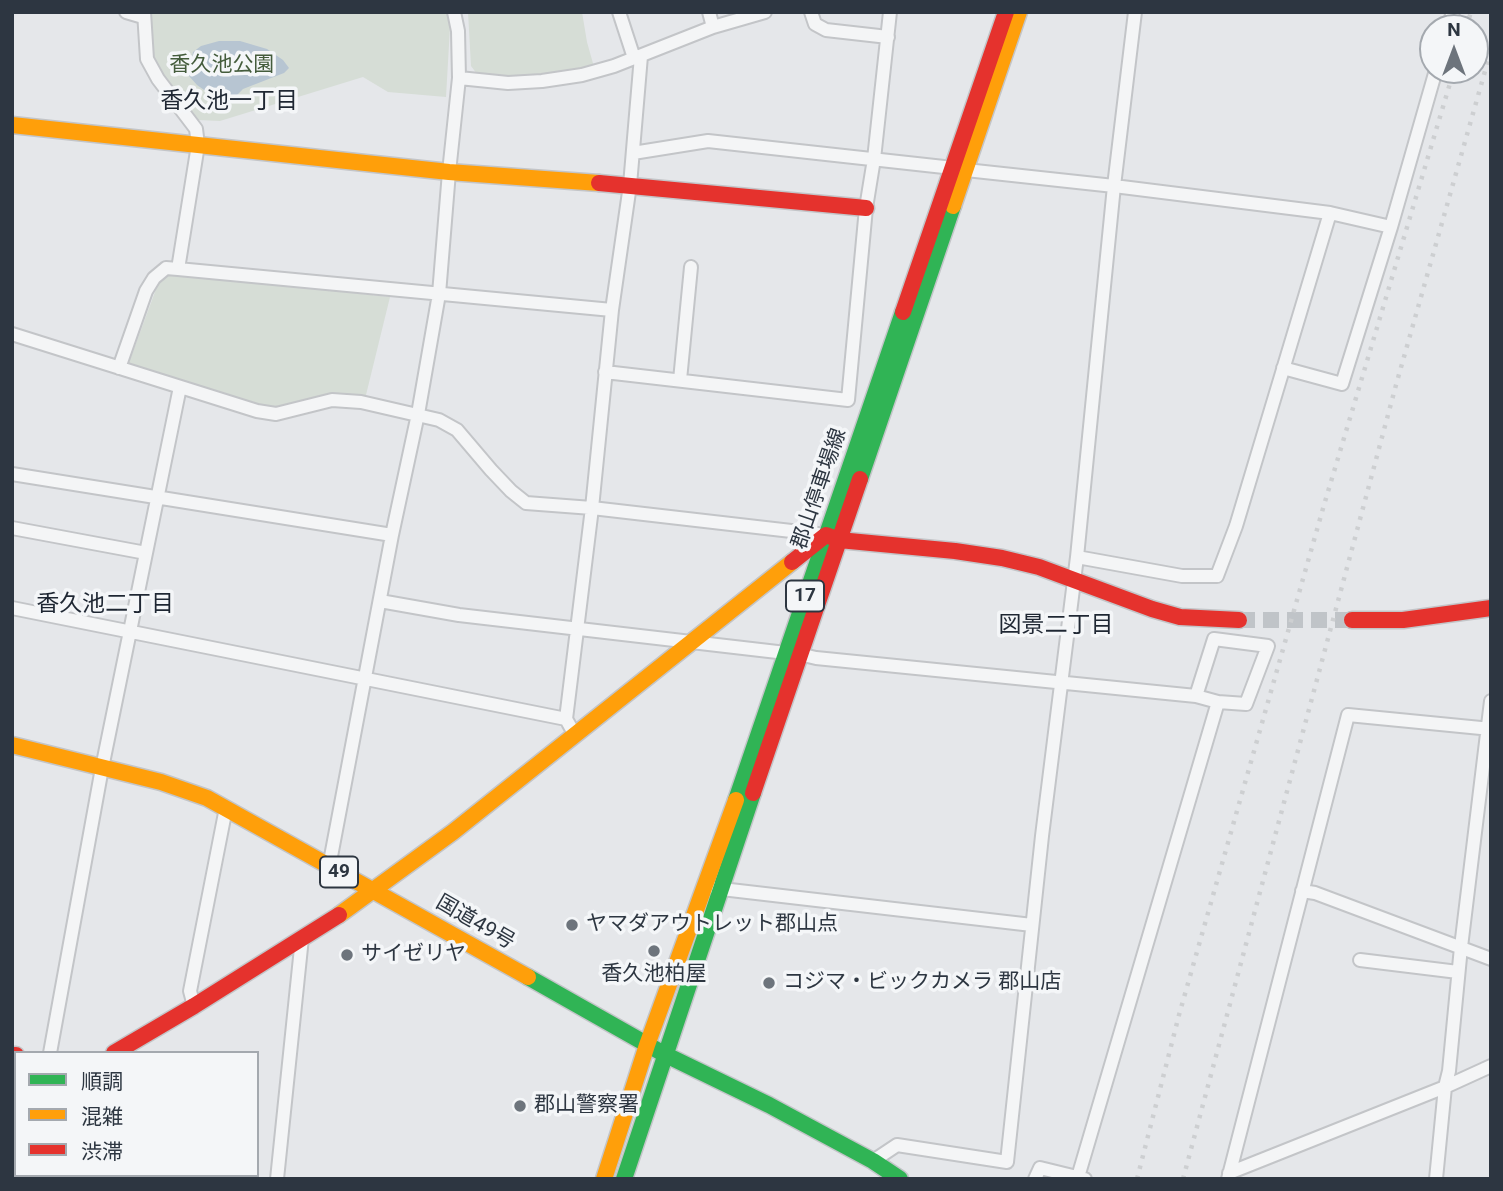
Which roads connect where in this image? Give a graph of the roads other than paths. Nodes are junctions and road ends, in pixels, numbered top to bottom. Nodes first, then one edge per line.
1 (126, 12) edge
2 (454, 12) edge
3 (619, 12) edge
4 (709, 12) edge
5 (765, 12) edge
6 (811, 12) edge
7 (890, 12) edge
8 (1006, 12) edge
9 (1019, 12) edge
10 (1135, 12) edge
11 (144, 14) edge
12 (713, 27) junction
13 (888, 37) junction
14 (638, 57) junction
15 (459, 78) junction
16 (1432, 84) edge
17 (12, 125) edge
18 (198, 145) junction
19 (633, 153) junction
20 (874, 159) junction
21 (959, 169) junction
22 (449, 172) junction
23 (630, 186) junction
24 (1115, 186) junction
25 (866, 208) junction
26 (1330, 214) junction
27 (1391, 227) junction
28 (691, 267) dead end
29 (178, 268) junction
30 (439, 294) junction
31 (612, 310) junction
32 (12, 334) edge
33 (119, 368) junction
34 (1283, 368) junction
35 (605, 372) junction
36 (680, 380) junction
37 (180, 387) junction
38 (418, 414) junction
39 (12, 474) edge
40 (156, 499) junction
41 (592, 508) junction
42 (12, 528) edge
43 (392, 535) junction
44 (833, 538) junction
45 (146, 553) junction
46 (1077, 556) junction
47 (1073, 579) junction
48 (380, 601) junction
49 (12, 608) edge
50 (1491, 608) edge
51 (1239, 620) tunnel mouth
52 (1352, 620) tunnel mouth
53 (577, 630) junction
54 (131, 632) junction
55 (691, 643) junction
56 (793, 654) junction
57 (366, 680) junction
58 (1062, 684) junction
59 (1196, 696) junction
60 (1491, 701) edge
61 (1218, 702) junction
62 (566, 719) junction
63 (1490, 729) edge
64 (575, 735) junction
65 (12, 745) edge
66 (102, 768) junction
67 (226, 808) junction
68 (329, 867) junction
69 (713, 888) junction
70 (375, 890) junction
71 (1302, 891) junction
72 (1032, 925) junction
73 (302, 938) junction
74 (1461, 947) junction
75 (1491, 959) edge
76 (1360, 960) dead end
77 (1458, 972) junction
78 (194, 1006) junction
79 (647, 1045) junction
80 (50, 1051) edge
81 (117, 1051) edge
82 (664, 1054) junction
83 (1491, 1066) edge
84 (1445, 1087) junction
85 (873, 1161) junction
86 (1228, 1176) edge
87 (1082, 1178) edge
88 (277, 1179) edge
89 (604, 1179) edge
90 (624, 1179) edge
91 (900, 1179) edge
92 (1035, 1179) edge
93 (1436, 1179) edge

1 - 11 street
2 - 15 street
3 - 14 street
4 - 12 street
5 - 12 street
6 - 13 street
7 - 13 street
8 - 21 main road, 郡山停車場線 / 17
9 - 21 main road, 郡山停車場線 / 17
10 - 24 street
11 - 18 street
12 - 14 street
13 - 20 street
14 - 15 street
14 - 19 street
15 - 22 street
16 - 27 street
17 - 18 main road
18 - 22 main road
18 - 29 street
19 - 20 street
19 - 23 street
20 - 21 street
20 - 25 street
21 - 24 street
21 - 44 main road, 郡山停車場線 / 17
22 - 23 main road
22 - 30 street
23 - 25 main road
23 - 31 street
24 - 26 street
24 - 46 street
25 - 36 street
26 - 27 street
26 - 34 street
27 - 34 street
28 - 36 street
29 - 30 street
29 - 33 street
30 - 31 street
30 - 38 street
31 - 35 street
32 - 33 street
33 - 37 street
34 - 46 street
35 - 36 street
35 - 41 street
37 - 38 street
37 - 40 street
38 - 41 street
38 - 43 street
39 - 40 street
40 - 43 street
40 - 45 street
41 - 44 street
41 - 53 street
42 - 45 street
43 - 48 street
44 - 47 main road
44 - 55 main road
44 - 56 main road, 郡山停車場線 / 17
45 - 54 street
46 - 47 street
47 - 51 main road
47 - 58 street
48 - 53 street
48 - 57 street
49 - 54 street
50 - 52 main road
53 - 55 street
53 - 62 street
54 - 57 street
54 - 66 street
55 - 56 street
55 - 64 main road
56 - 58 street
56 - 69 main road, 郡山停車場線 / 17
57 - 62 street
57 - 68 street
58 - 59 street
58 - 72 street
59 - 61 street
59 - 61 street
60 - 63 street
61 - 87 street
62 - 64 street
63 - 71 street
63 - 74 street
64 - 70 main road
65 - 66 main road, 国道49号 / 49
66 - 67 main road, 国道49号 / 49
66 - 80 street
67 - 68 main road, 国道49号 / 49
67 - 78 street
68 - 70 main road, 国道49号 / 49
69 - 72 street
69 - 79 main road, 郡山停車場線 / 17
69 - 82 main road, 郡山停車場線 / 17
70 - 73 main road
70 - 79 main road, 国道49号 / 49
71 - 74 street
71 - 86 street
72 - 85 street
73 - 78 main road
73 - 88 street
74 - 75 street
74 - 77 street
76 - 77 street
77 - 84 street
78 - 81 main road
79 - 82 main road, 国道49号 / 49
79 - 89 main road, 郡山停車場線 / 17
82 - 85 main road, 国道49号 / 49
82 - 90 main road, 郡山停車場線 / 17
83 - 84 street
84 - 86 street
84 - 93 street
85 - 91 main road, 国道49号 / 49
87 - 92 street

